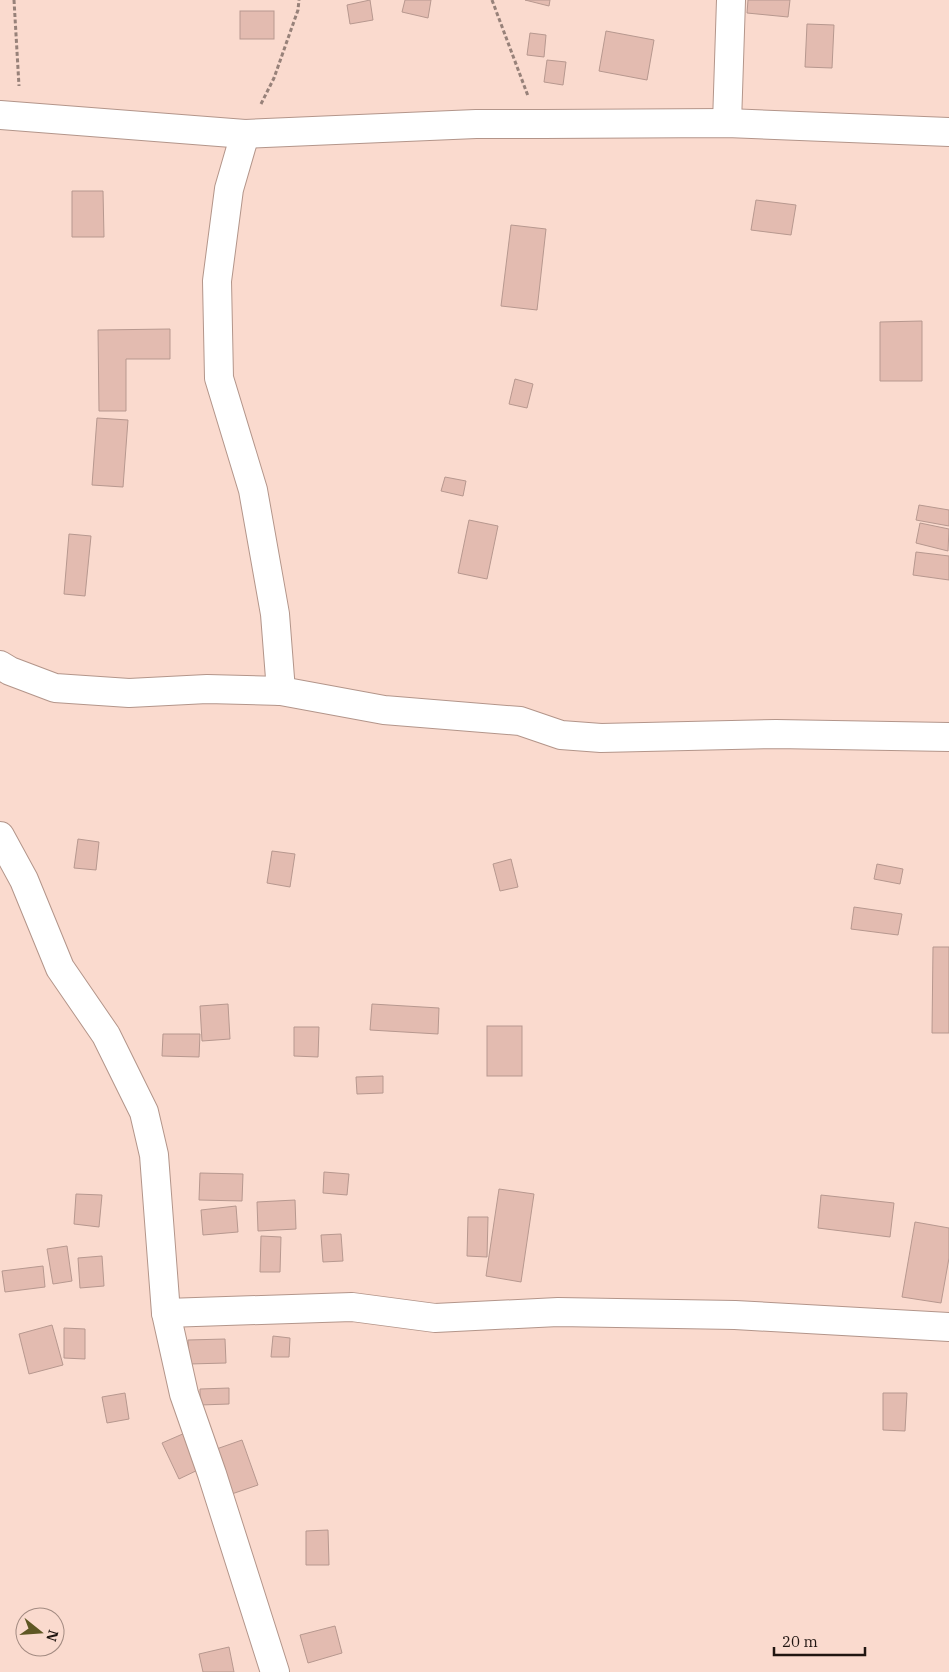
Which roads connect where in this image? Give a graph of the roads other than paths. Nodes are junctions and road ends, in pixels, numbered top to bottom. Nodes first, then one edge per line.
1 (731, 0) edge
2 (11, 116) edge
3 (727, 123) junction
4 (949, 132) edge
5 (245, 134) junction
6 (0, 665) edge
7 (282, 691) junction
8 (949, 737) edge
9 (0, 836) edge
10 (166, 1313) junction
11 (949, 1327) edge
12 (275, 1672) edge

1 - 3 street
2 - 5 street
3 - 4 street
3 - 5 street
5 - 7 street
6 - 7 street
7 - 8 street
9 - 10 street
10 - 11 street
10 - 12 street

